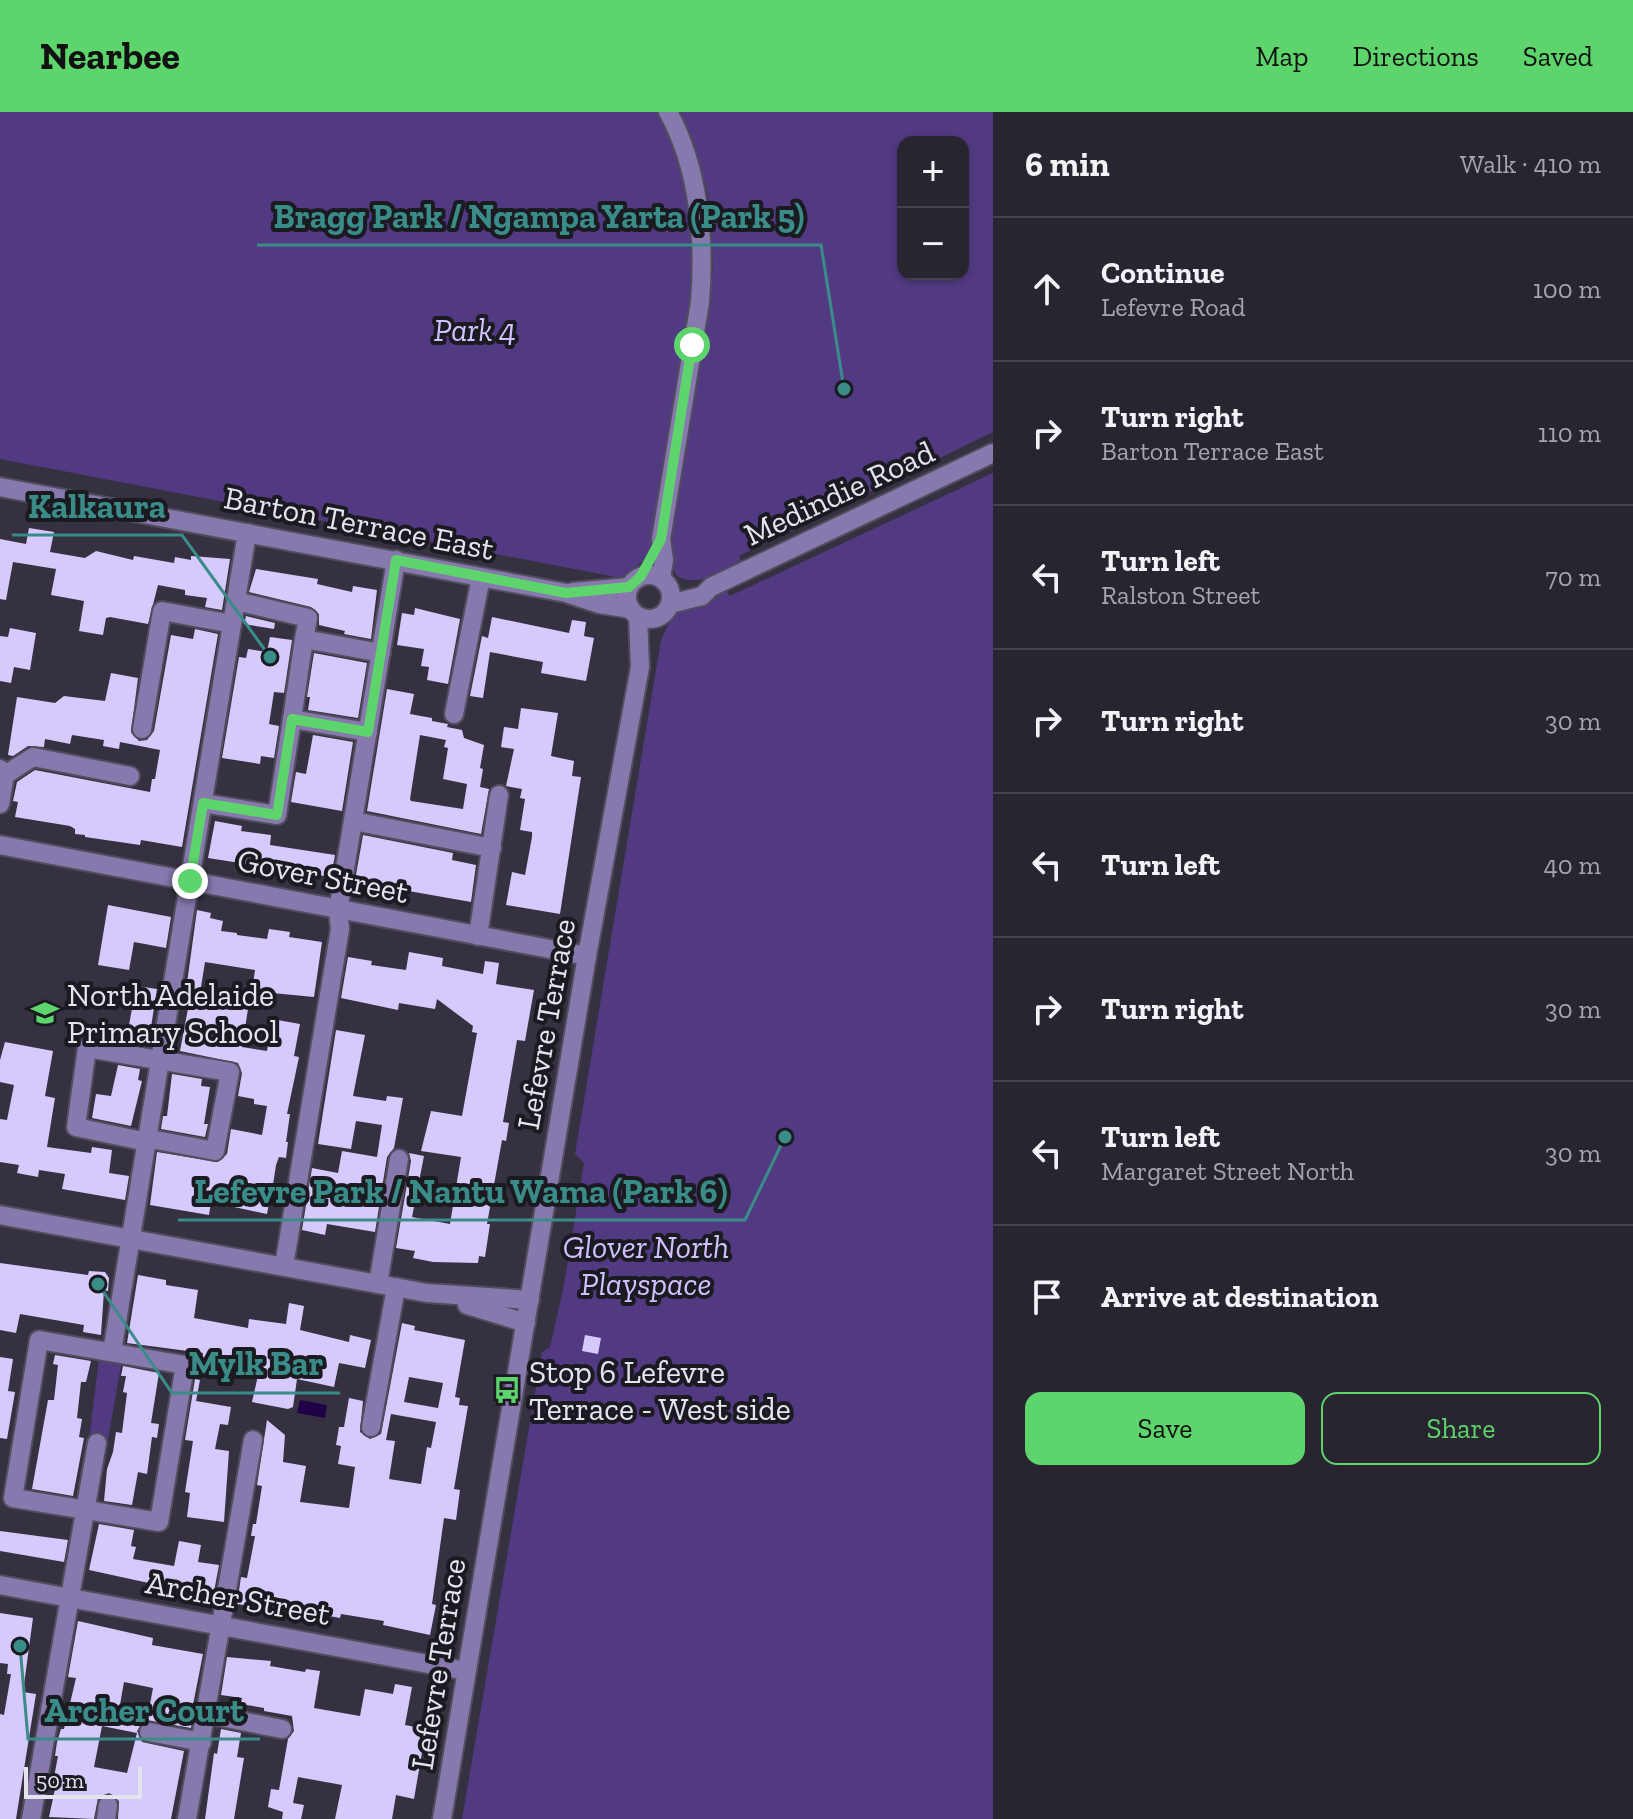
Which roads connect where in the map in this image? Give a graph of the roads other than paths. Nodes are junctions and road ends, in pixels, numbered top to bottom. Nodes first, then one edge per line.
1 (668, 112) edge
2 (993, 453) edge
3 (0, 487) edge
4 (247, 533) junction
5 (661, 539) junction
6 (396, 560) junction
7 (481, 577) junction
8 (635, 581) junction
9 (566, 593) junction
10 (664, 596) junction
11 (236, 601) junction
12 (635, 612) junction
13 (232, 624) junction
14 (304, 639) junction
15 (381, 653) junction
16 (640, 667) junction
17 (454, 714) dead end
18 (292, 719) junction
19 (142, 729) dead end
20 (368, 732) junction
21 (2, 772) edge
22 (130, 776) dead end
23 (499, 795) dead end
24 (203, 803) junction
25 (0, 804) edge
26 (353, 821) junction
27 (0, 845) edge
28 (492, 848) junction
29 (190, 881) junction
30 (338, 911) junction
31 (478, 936) junction
32 (587, 956) junction
33 (161, 1060) junction
34 (147, 1142) junction
35 (399, 1159) dead end
36 (0, 1215) edge
37 (131, 1239) junction
38 (284, 1266) junction
39 (387, 1285) junction
40 (427, 1293) junction
41 (530, 1300) junction
42 (526, 1323) junction
43 (112, 1352) junction
44 (371, 1427) dead end
45 (253, 1440) dead end
46 (97, 1443) dead end
47 (85, 1510) junction
48 (0, 1585) edge
49 (70, 1598) junction
50 (219, 1625) junction
51 (466, 1671) junction
52 (206, 1714) junction
53 (282, 1729) dead end
54 (149, 1732) dead end
55 (202, 1742) junction
56 (31, 1819) edge
57 (187, 1819) edge
58 (442, 1819) edge

1 - 5 street
2 - 10 street, Medindie Road
3 - 4 street, Barton Terrace East
4 - 6 street, Barton Terrace East
4 - 11 street
5 - 8 street
5 - 10 street, Lefevre Terrace
6 - 7 street, Barton Terrace East
6 - 15 street
7 - 9 street, Barton Terrace East
7 - 17 street
8 - 9 street, Barton Terrace East
8 - 10 street
8 - 12 street
9 - 12 street, Barton Terrace East
10 - 12 street
10 - 16 street, Lefevre Terrace
11 - 13 street
11 - 14 street
12 - 16 street, Lefevre Terrace
13 - 19 street
13 - 24 street
14 - 15 street
14 - 18 street
15 - 20 street
16 - 32 street, Lefevre Terrace
18 - 20 street
18 - 24 street
20 - 26 street
21 - 22 street
21 - 25 street
23 - 28 street
24 - 29 street
26 - 28 street
26 - 30 street
27 - 29 street, Gover Street
28 - 31 street
29 - 30 street, Gover Street
29 - 33 street
30 - 31 street, Gover Street
30 - 38 street
31 - 32 street, Gover Street
32 - 41 street, Lefevre Terrace
33 - 34 street
33 - 34 street
33 - 34 street
34 - 37 street
35 - 39 street
36 - 37 street
37 - 38 street
37 - 43 street
38 - 39 street
39 - 40 street
39 - 44 street
40 - 41 street
40 - 42 street
41 - 42 street, Lefevre Terrace
42 - 51 street, Lefevre Terrace
43 - 47 street
43 - 47 street
45 - 50 street
46 - 47 street
47 - 49 street
48 - 49 street, Archer Street
49 - 50 street, Archer Street
49 - 56 street
50 - 51 street, Archer Street
50 - 52 street
51 - 58 street, Lefevre Terrace
52 - 53 street
52 - 55 street
54 - 55 street
55 - 57 street

